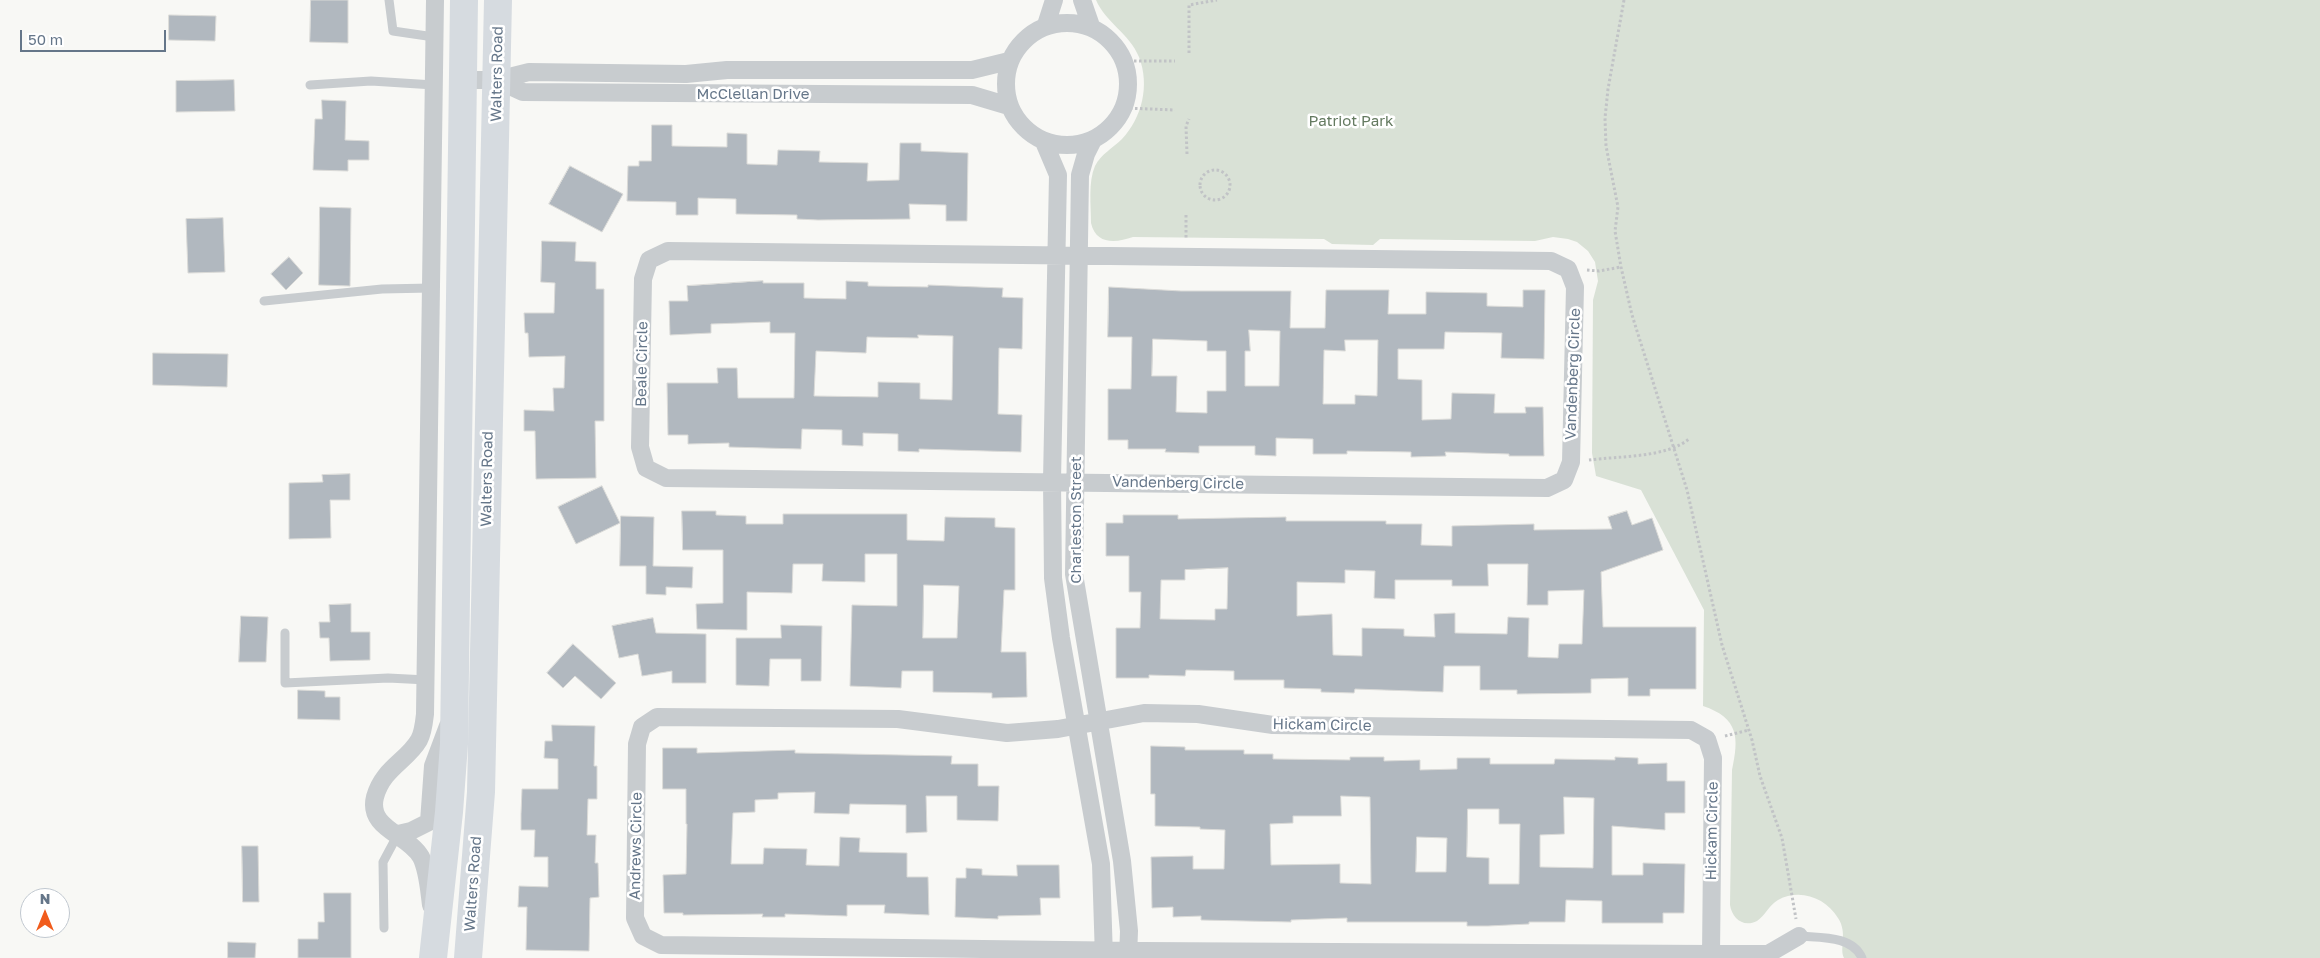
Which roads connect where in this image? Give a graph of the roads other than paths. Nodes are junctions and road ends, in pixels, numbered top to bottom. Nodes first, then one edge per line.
1 (389, 0) edge
2 (435, 0) edge
3 (464, 0) edge
4 (498, 0) edge
5 (1054, 0) edge
6 (1082, 0) edge
7 (1046, 25) junction
8 (1091, 26) junction
9 (434, 37) junction
10 (1009, 61) junction
11 (463, 80) junction
12 (497, 80) junction
13 (434, 84) junction
14 (310, 85) dead end
15 (1009, 106) junction
16 (1093, 140) junction
17 (1044, 142) junction
18 (1055, 256) junction
19 (1079, 256) junction
20 (431, 288) junction
21 (264, 300) dead end
22 (1052, 481) junction
23 (1075, 482) junction
24 (285, 633) dead end
25 (426, 680) junction
26 (455, 708) junction
27 (1098, 721) junction
28 (1077, 725) junction
29 (398, 834) junction
30 (384, 928) dead end
31 (1799, 936) joint
32 (434, 946) edge
33 (1104, 954) edge
34 (1128, 954) edge
35 (1711, 954) junction
36 (468, 958) edge
37 (1862, 958) edge

1 - 9 lane
2 - 9 street, Walters Road
3 - 11 main road, Walters Road
4 - 12 main road, Walters Road
5 - 7 street
6 - 8 street
7 - 8 street
7 - 10 street
8 - 16 street
9 - 13 street, Walters Road
10 - 12 street, McClellan Drive
10 - 15 street
11 - 12 street, McClellan Drive
11 - 26 main road, Walters Road
12 - 15 street, McClellan Drive
12 - 36 main road, Walters Road
13 - 14 lane
13 - 20 street, Walters Road
15 - 17 street
16 - 17 street
16 - 19 street, Charleston Street
17 - 18 street, Charleston Street
18 - 19 street, Beale Circle
18 - 22 street, Charleston Street
18 - 22 street, Beale Circle
19 - 23 street, Charleston Street
19 - 23 street, Vandenberg Circle
20 - 21 lane
20 - 25 street, Walters Road
22 - 23 street, Beale Circle
22 - 28 street, Charleston Street
23 - 27 street, Charleston Street
24 - 25 lane
25 - 29 street, Walters Road
26 - 29 street, Walters Road
26 - 32 main road, Walters Road
27 - 28 street, Andrews Circle
27 - 34 street, Charleston Street
27 - 35 street, Hickam Circle
28 - 33 street, Charleston Street
28 - 33 street, Andrews Circle
29 - 30 lane
29 - 32 street, Walters Road
31 - 35 street
31 - 37 lane
33 - 34 street, Andrews Circle
34 - 35 street

